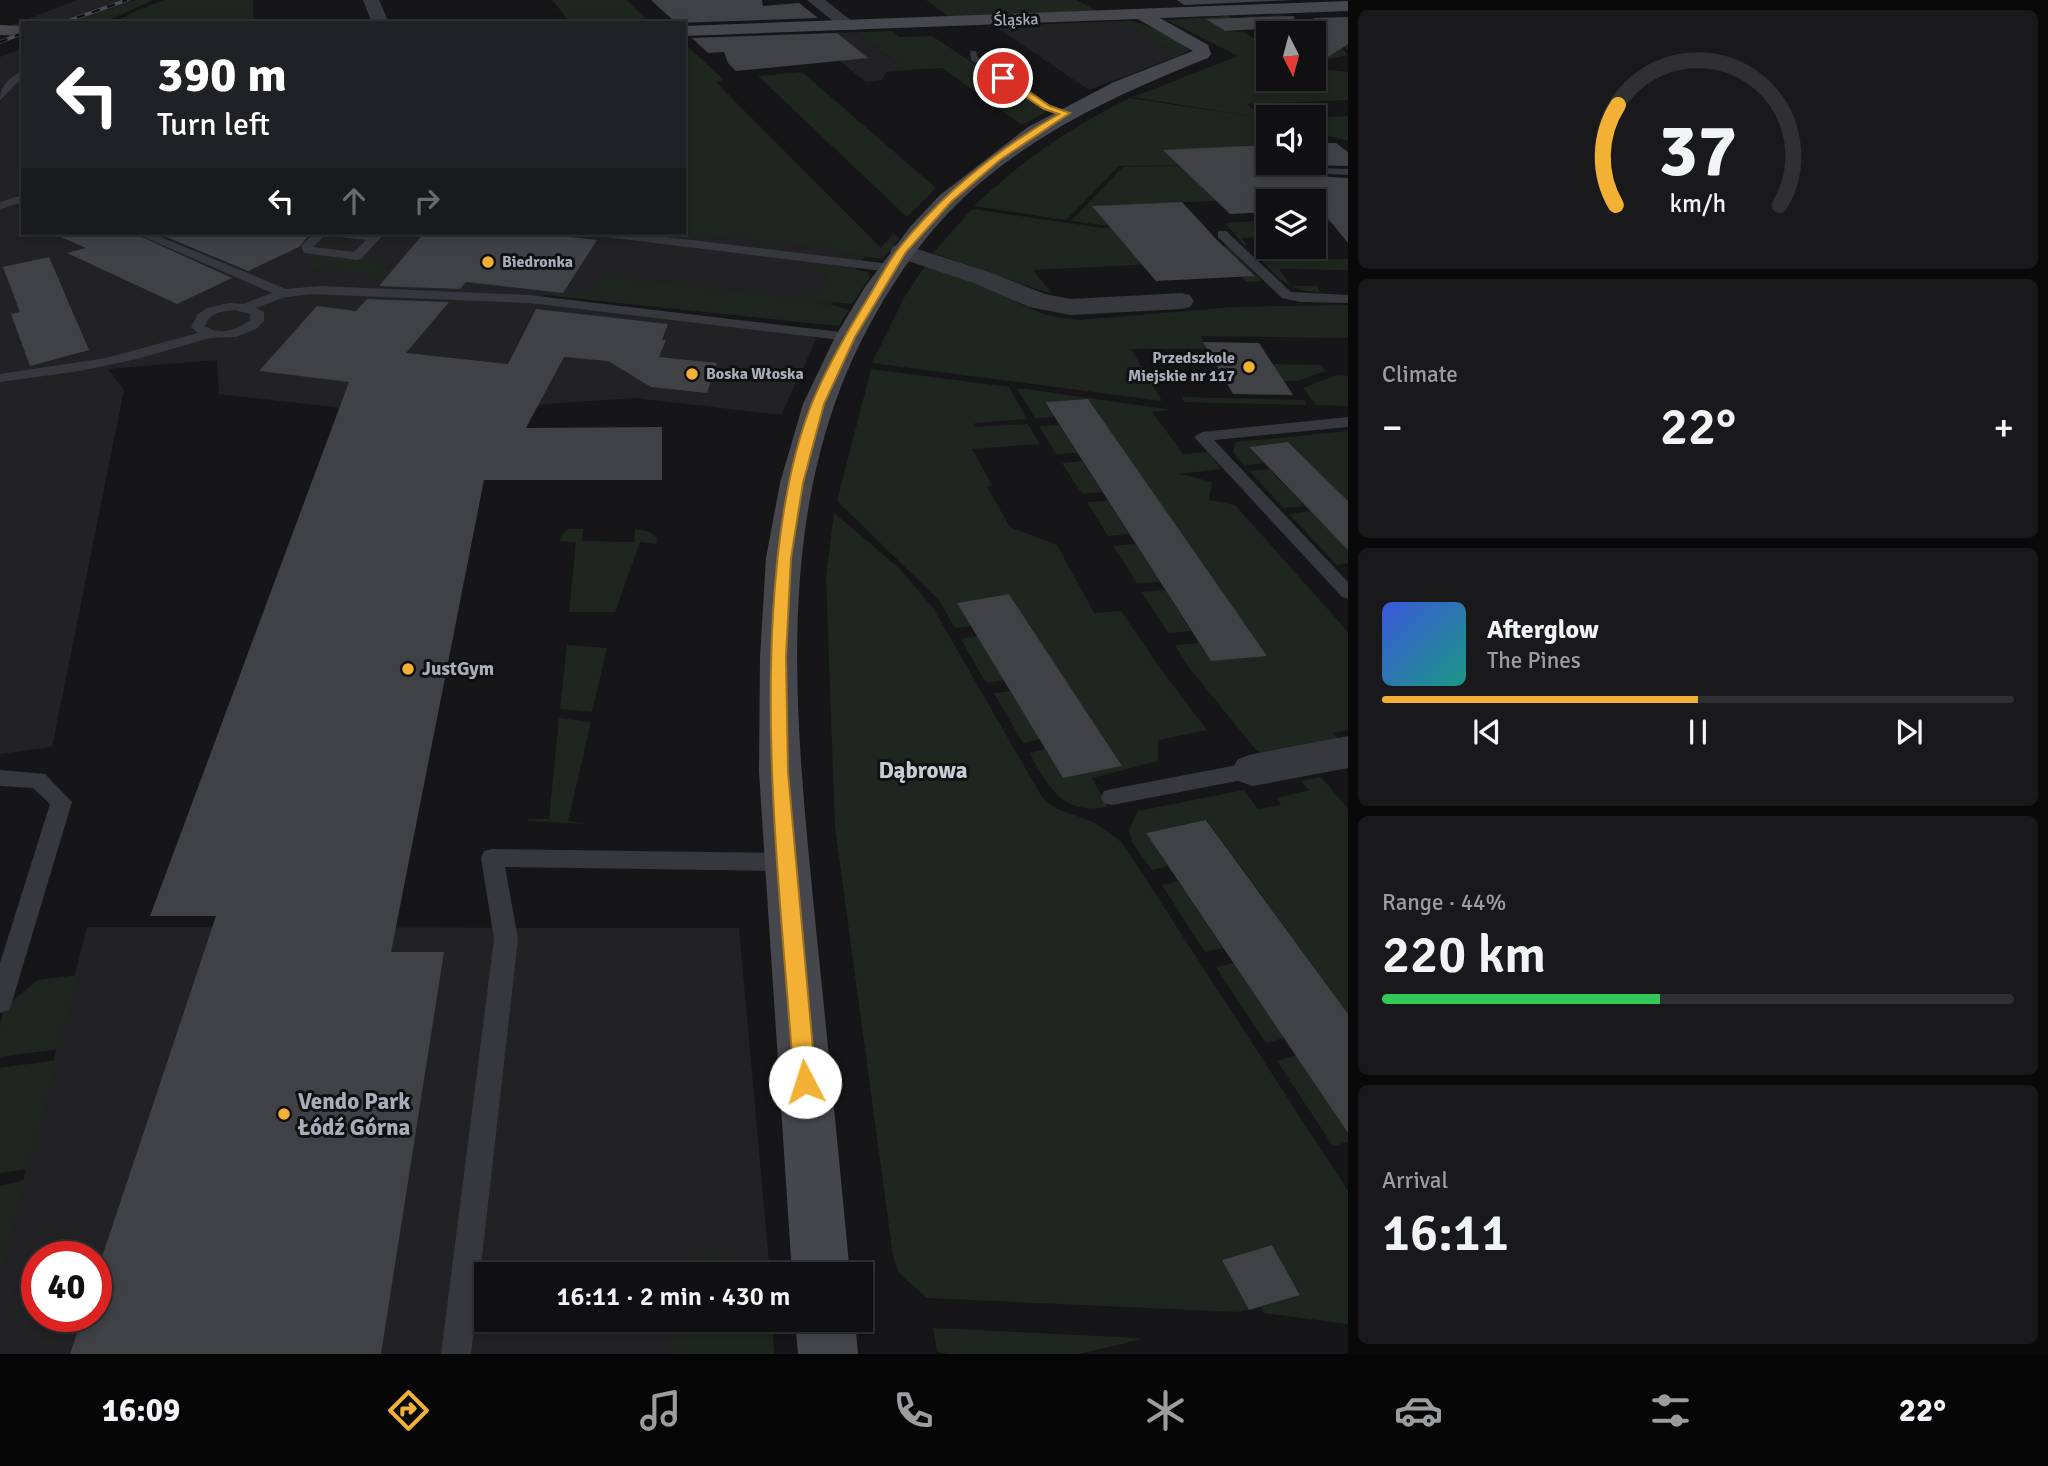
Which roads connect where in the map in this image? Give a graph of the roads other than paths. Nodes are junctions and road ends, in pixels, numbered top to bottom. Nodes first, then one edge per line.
1 (371, 0) edge
2 (815, 0) edge
3 (1348, 6) edge
4 (1141, 14) junction
5 (380, 21) edge
6 (850, 26) junction
7 (0, 30) edge
8 (21, 31) edge
9 (686, 31) edge
10 (972, 53) dead end
11 (21, 75) edge
12 (0, 97) edge
13 (1066, 113) junction
14 (1326, 171) edge
15 (1348, 172) edge
16 (21, 199) edge
17 (0, 205) edge
18 (1222, 234) dead end
19 (146, 235) edge
20 (377, 235) edge
21 (628, 235) edge
22 (317, 237) edge
23 (897, 260) junction
24 (284, 293) junction
25 (1348, 299) edge
26 (1181, 301) dead end
27 (247, 307) junction
28 (209, 334) junction
29 (849, 337) junction
30 (0, 378) edge
31 (1348, 422) edge
32 (1348, 593) edge
33 (1348, 752) edge
34 (1254, 770) joint
35 (0, 778) edge
36 (1112, 797) dead end
37 (787, 862) junction
38 (0, 1002) edge
39 (820, 1262) edge
40 (826, 1332) edge
41 (456, 1354) edge
42 (828, 1354) edge

1 - 5 street
2 - 6 street
3 - 4 street, Śląska
4 - 6 street, Śląska
4 - 13 street
6 - 9 street, Śląska
7 - 8 street
10 - 13 lane
11 - 12 lane
13 - 23 street
14 - 15 lane
16 - 17 lane
18 - 25 lane
19 - 24 lane
20 - 22 lane
21 - 23 lane
23 - 26 street
23 - 29 street
24 - 27 lane
24 - 29 lane
27 - 28 lane
27 - 28 lane
28 - 30 lane
29 - 37 street
31 - 32 lane
33 - 34 street
34 - 36 lane
35 - 38 lane
37 - 39 street
37 - 41 lane
40 - 42 street

